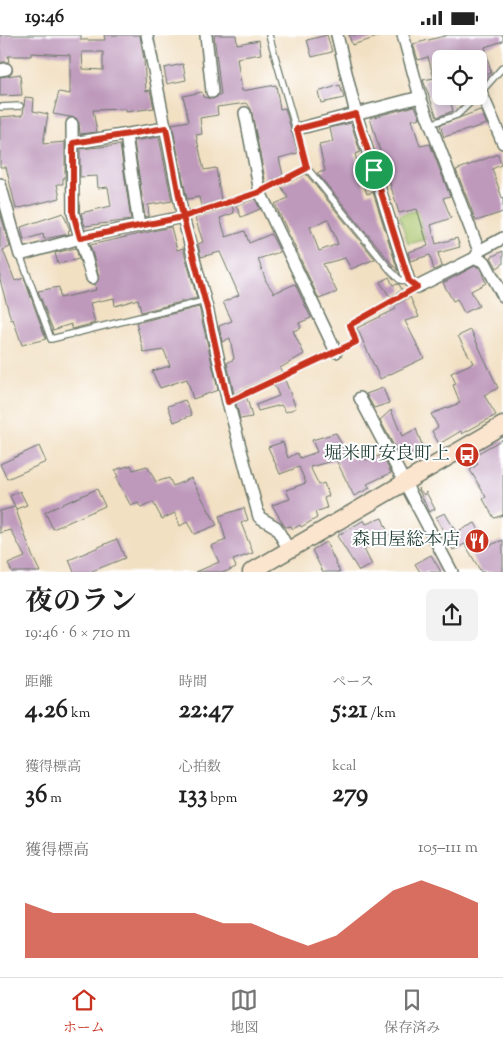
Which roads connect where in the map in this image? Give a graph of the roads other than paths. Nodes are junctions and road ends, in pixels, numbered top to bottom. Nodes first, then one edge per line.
1 (147, 35) edge
2 (206, 35) edge
3 (269, 35) edge
4 (337, 35) edge
5 (403, 35) edge
6 (503, 67) edge
7 (487, 85) edge
8 (212, 92) dead end
9 (420, 97) junction
10 (467, 105) edge
11 (484, 105) edge
12 (20, 106) dead end
13 (0, 107) edge
14 (246, 113) dead end
15 (356, 114) junction
16 (72, 124) dead end
17 (430, 124) junction
18 (166, 128) junction
19 (297, 129) junction
20 (126, 135) junction
21 (73, 143) junction
22 (503, 143) edge
23 (307, 168) junction
24 (0, 184) edge
25 (260, 192) junction
26 (183, 217) junction
27 (139, 226) junction
28 (80, 238) junction
29 (503, 238) edge
30 (20, 255) junction
31 (477, 255) junction
32 (92, 279) dead end
33 (413, 284) junction
34 (503, 295) edge
35 (206, 301) junction
36 (336, 352) junction
37 (360, 398) dead end
38 (228, 402) junction
39 (503, 425) edge
40 (406, 482) junction
41 (289, 550) junction
42 (251, 572) edge
43 (452, 572) edge

1 - 18 street
2 - 8 street
3 - 19 lane
4 - 15 street
5 - 9 street
6 - 7 lane
9 - 15 street
9 - 17 street
10 - 17 lane
11 - 22 street
12 - 13 lane
14 - 25 street
15 - 19 street
15 - 33 street
16 - 21 street
17 - 31 street
18 - 20 street
18 - 26 street
19 - 23 lane
20 - 21 street
20 - 27 street
21 - 28 street
23 - 25 lane
23 - 33 lane
24 - 30 street
25 - 26 lane
25 - 36 street
26 - 27 street
26 - 35 street
27 - 28 street
28 - 30 street
28 - 32 street
29 - 31 street
30 - 35 lane
31 - 33 street
31 - 34 street
33 - 36 lane
35 - 38 street
36 - 38 lane
37 - 40 street
38 - 41 street
39 - 40 main road
40 - 41 main road
40 - 43 street
41 - 42 main road

